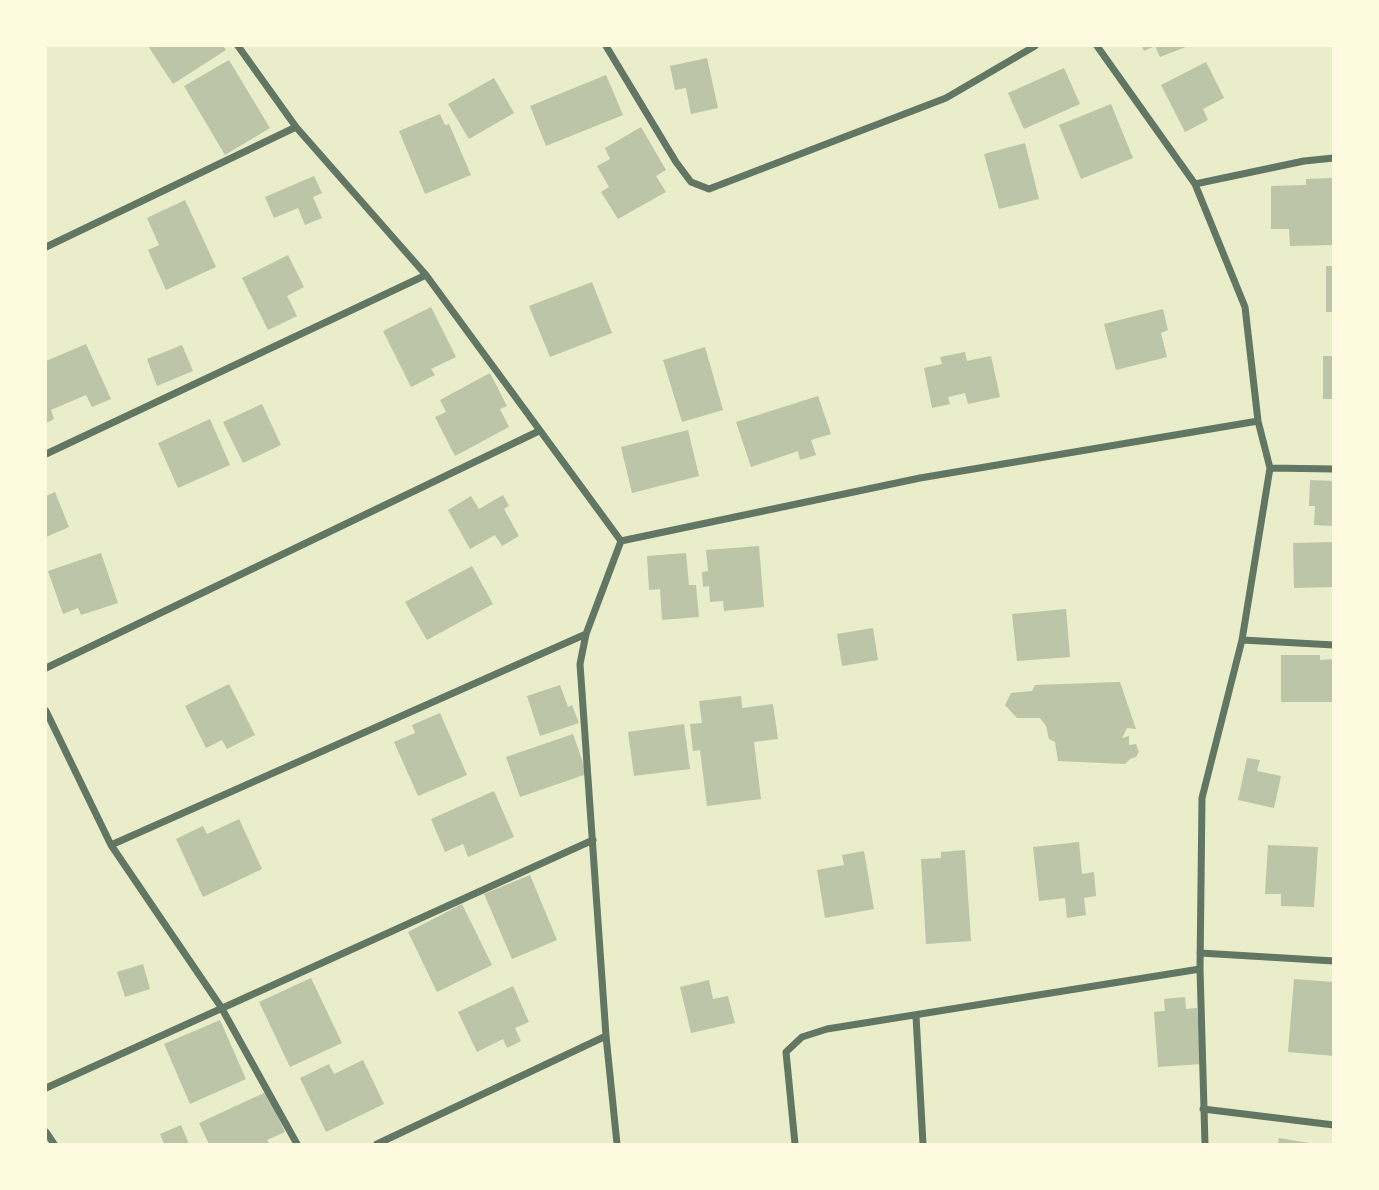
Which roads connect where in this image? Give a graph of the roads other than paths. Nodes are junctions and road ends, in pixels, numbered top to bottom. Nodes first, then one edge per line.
1 (238, 46) edge
2 (606, 46) edge
3 (1035, 46) edge
4 (1097, 46) edge
5 (296, 127) junction
6 (1334, 158) edge
7 (1195, 184) junction
8 (46, 247) edge
9 (426, 275) junction
10 (1258, 421) junction
11 (539, 431) junction
12 (46, 454) edge
13 (1270, 468) junction
14 (1334, 469) edge
15 (621, 541) junction
16 (586, 634) junction
17 (1242, 640) junction
18 (1334, 645) edge
19 (46, 668) edge
20 (46, 711) edge
21 (593, 840) junction
22 (111, 845) junction
23 (1200, 953) junction
24 (1334, 961) edge
25 (1200, 969) junction
26 (221, 1007) junction
27 (916, 1016) junction
28 (606, 1036) junction
29 (46, 1088) edge
30 (1203, 1109) junction
31 (1334, 1125) edge
32 (46, 1132) edge
33 (54, 1144) edge
34 (297, 1144) edge
35 (377, 1144) edge
36 (617, 1144) edge
37 (795, 1144) edge
38 (923, 1144) edge
39 (1205, 1144) edge

1 - 5 street
2 - 3 street
4 - 7 street
5 - 8 street
5 - 9 street
6 - 7 street
7 - 10 street
9 - 11 street
9 - 12 street
10 - 13 street
10 - 15 street
11 - 15 street
11 - 19 street
13 - 14 street
13 - 17 street
15 - 16 street
16 - 21 street
16 - 22 street
17 - 18 street
17 - 23 street
20 - 22 street
21 - 26 street
21 - 28 street
22 - 26 street
23 - 24 street
23 - 25 street
25 - 27 street
25 - 30 street
26 - 29 street
26 - 34 street
27 - 37 street
27 - 38 street
28 - 35 street
28 - 36 street
30 - 31 street
30 - 39 street
32 - 33 street

